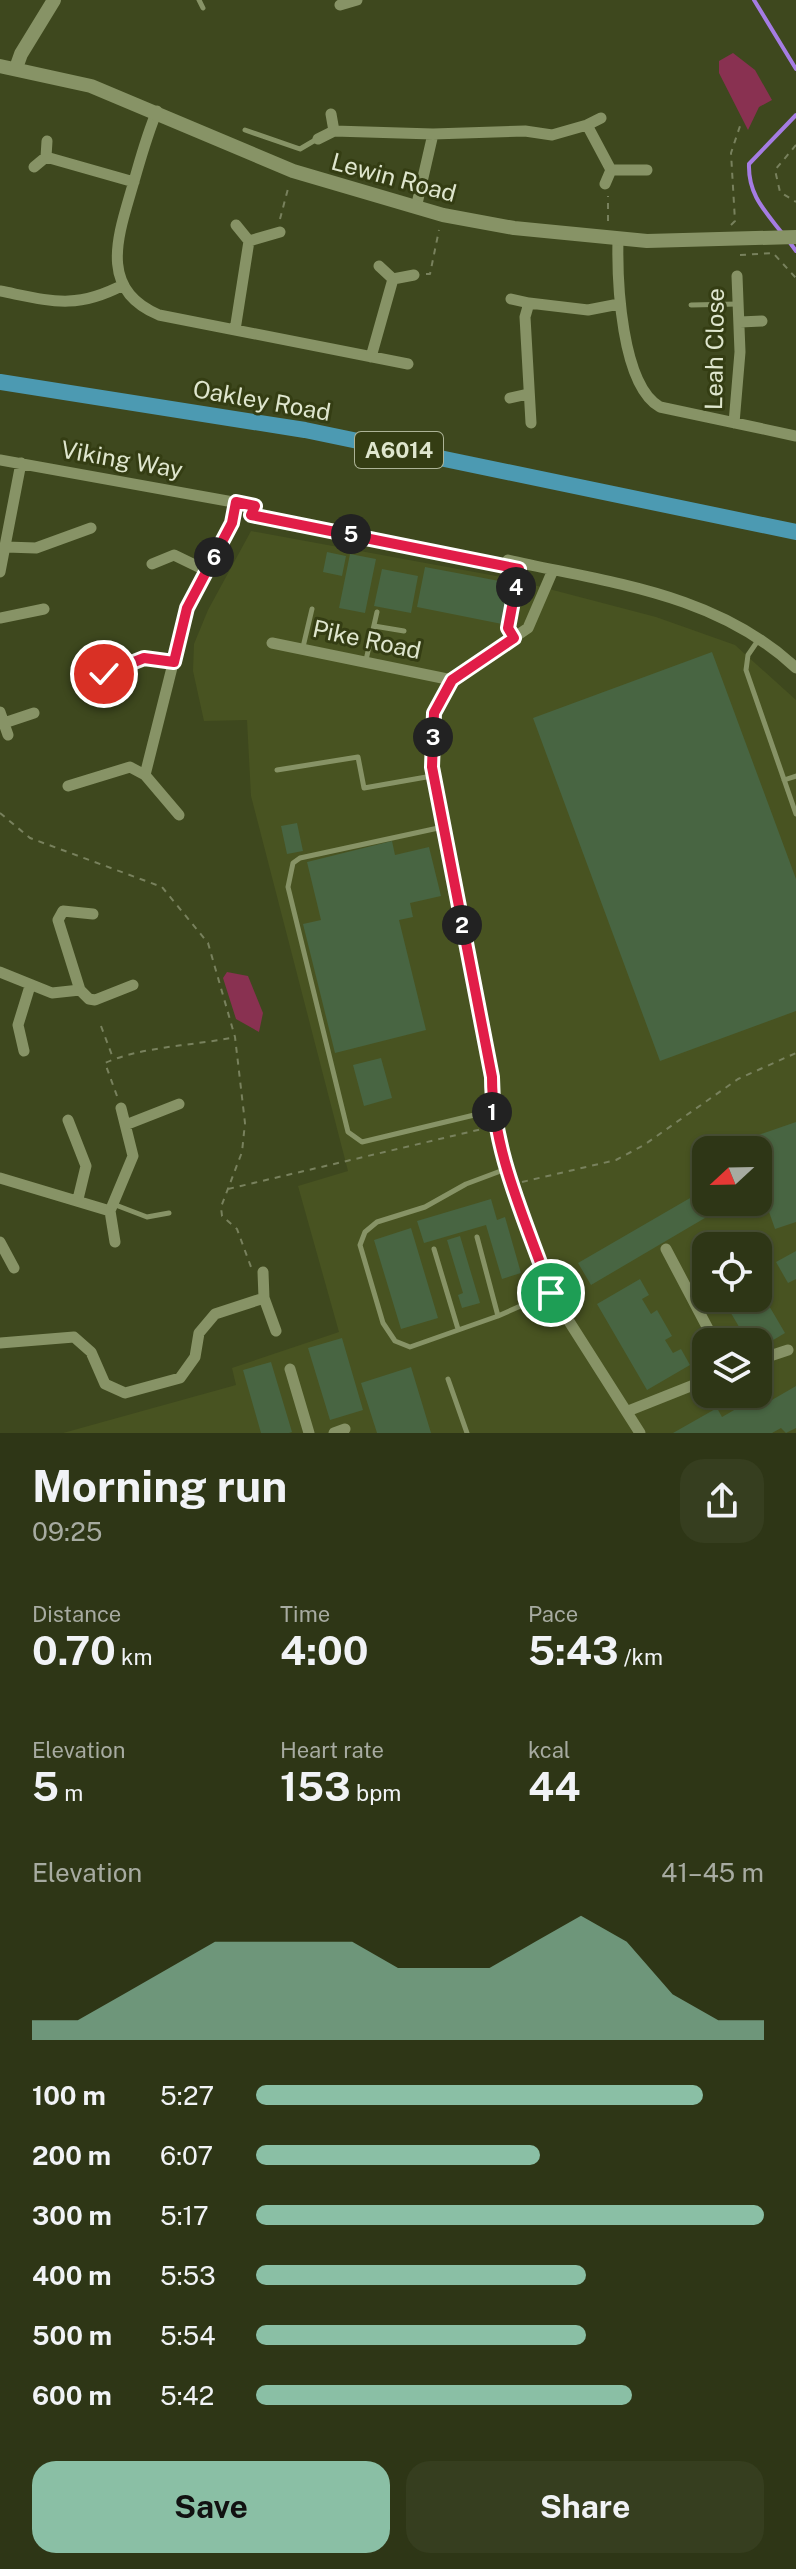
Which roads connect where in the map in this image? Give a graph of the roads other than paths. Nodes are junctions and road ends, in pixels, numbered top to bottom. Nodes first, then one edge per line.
1 (54, 0) edge
2 (199, 0) edge
3 (357, 0) edge
4 (340, 5) dead end
5 (203, 8) dead end
6 (0, 66) edge
7 (16, 68) junction
8 (157, 111) junction
9 (331, 114) dead end
10 (601, 118) dead end
11 (587, 125) junction
12 (245, 130) dead end
13 (334, 131) junction
14 (433, 134) junction
15 (318, 139) joint
16 (47, 141) dead end
17 (46, 157) junction
18 (34, 167) dead end
19 (611, 170) junction
20 (647, 170) dead end
21 (134, 182) junction
22 (605, 184) road end
23 (416, 208) junction
24 (236, 225) dead end
25 (280, 232) road end
26 (796, 237) edge
27 (618, 239) junction
28 (249, 241) junction
29 (379, 266) dead end
30 (414, 275) road end
31 (737, 276) dead end
32 (393, 279) junction
33 (123, 285) junction
34 (0, 291) edge
35 (511, 299) dead end
36 (529, 303) junction
37 (619, 304) junction
38 (739, 304) junction
39 (691, 305) dead end
40 (762, 321) dead end
41 (740, 322) junction
42 (235, 330) junction
43 (371, 357) junction
44 (408, 364) dead end
45 (0, 382) edge
46 (528, 394) junction
47 (510, 398) dead end
48 (531, 423) dead end
49 (734, 423) junction
50 (796, 436) edge
51 (0, 460) edge
52 (21, 463) junction
53 (236, 502) junction
54 (255, 506) road end
55 (5, 526) edge
56 (91, 528) dead end
57 (796, 532) edge
58 (6, 547) junction
59 (508, 560) dead end
60 (152, 564) dead end
61 (553, 570) junction
62 (207, 571) junction
63 (0, 572) edge
64 (44, 609) dead end
65 (312, 609) dead end
66 (377, 612) dead end
67 (0, 618) edge
68 (374, 626) junction
69 (404, 631) dead end
70 (759, 638) junction
71 (272, 643) dead end
72 (303, 647) junction
73 (366, 661) junction
74 (174, 662) junction
75 (796, 668) edge
76 (104, 674) dead end
77 (452, 680) junction
78 (34, 713) dead end
79 (4, 723) edge
80 (277, 770) dead end
81 (433, 772) junction
82 (145, 775) junction
83 (796, 776) edge
84 (784, 780) junction
85 (68, 786) dead end
86 (796, 814) edge
87 (179, 815) dead end
88 (443, 827) junction
89 (93, 914) dead end
90 (0, 972) edge
91 (133, 985) dead end
92 (30, 986) junction
93 (80, 990) junction
94 (24, 1051) dead end
95 (179, 1104) dead end
96 (121, 1108) road end
97 (492, 1111) junction
98 (68, 1120) dead end
99 (128, 1124) junction
100 (506, 1169) junction
101 (0, 1178) edge
102 (78, 1199) junction
103 (111, 1207) junction
104 (169, 1213) dead end
105 (477, 1237) dead end
106 (0, 1242) edge
107 (115, 1242) dead end
108 (434, 1249) dead end
109 (666, 1249) dead end
110 (14, 1268) dead end
111 (263, 1272) road end
112 (551, 1293) junction
113 (264, 1298) junction
114 (498, 1316) junction
115 (708, 1328) edge
116 (458, 1329) junction
117 (276, 1331) dead end
118 (0, 1343) edge
119 (788, 1350) dead end
120 (772, 1355) edge
121 (290, 1369) dead end
122 (448, 1379) dead end
123 (692, 1386) edge
124 (628, 1411) junction
125 (309, 1433) edge
126 (467, 1433) edge
127 (640, 1433) edge

1 - 7 street
2 - 5 lane
3 - 4 street
6 - 7 street, Lewin Road
7 - 8 street, Lewin Road
8 - 21 street
8 - 23 street, Lewin Road
9 - 13 street
10 - 11 street
11 - 14 street
11 - 19 street
12 - 15 lane
13 - 14 street
13 - 15 street
14 - 23 street
16 - 17 street
17 - 18 street
17 - 21 street
19 - 20 street
19 - 22 street
21 - 33 street
23 - 27 street, Lewin Road
24 - 28 street
25 - 28 street
26 - 27 street, Lewin Road
27 - 37 street
28 - 42 street
29 - 32 street
30 - 32 street
31 - 38 street, Leah Close
32 - 43 street
33 - 34 street
33 - 42 street
35 - 36 street
36 - 37 street
36 - 46 street
37 - 49 street
38 - 39 lane
38 - 41 street, Leah Close
40 - 41 street
41 - 49 street, Leah Close
42 - 43 street
43 - 44 street
45 - 57 main road, Oakley Road / A6014
46 - 47 street
46 - 48 street
49 - 50 street
51 - 52 street, Viking Way
52 - 53 street, Viking Way
52 - 55 street
53 - 54 street, Viking Way
53 - 62 street
55 - 58 street
56 - 58 street
58 - 63 street
59 - 61 street
60 - 62 street
61 - 70 street
61 - 77 street
62 - 74 street
64 - 67 street
65 - 72 lane
66 - 68 lane
68 - 69 lane
68 - 73 lane
70 - 75 street
70 - 84 lane
71 - 72 street, Pike Road
72 - 73 street, Pike Road
73 - 77 street, Pike Road
74 - 76 street
74 - 82 street
77 - 81 street
78 - 79 street
80 - 81 lane
81 - 88 street
82 - 85 street
82 - 87 street
83 - 84 lane
84 - 86 lane
88 - 97 street
88 - 97 lane
89 - 93 street
90 - 92 street
91 - 93 street
92 - 93 street
92 - 94 street
95 - 99 street
96 - 99 street
97 - 100 street
98 - 102 street
99 - 103 street
100 - 112 street
100 - 116 lane
101 - 102 street
102 - 103 street
103 - 104 lane
103 - 107 street
105 - 114 lane
106 - 110 street
108 - 116 lane
109 - 115 street
111 - 113 street
112 - 114 lane
112 - 124 street
113 - 117 street
113 - 118 street
114 - 116 lane
119 - 120 street
121 - 125 street
122 - 126 lane
123 - 124 street
124 - 127 street

